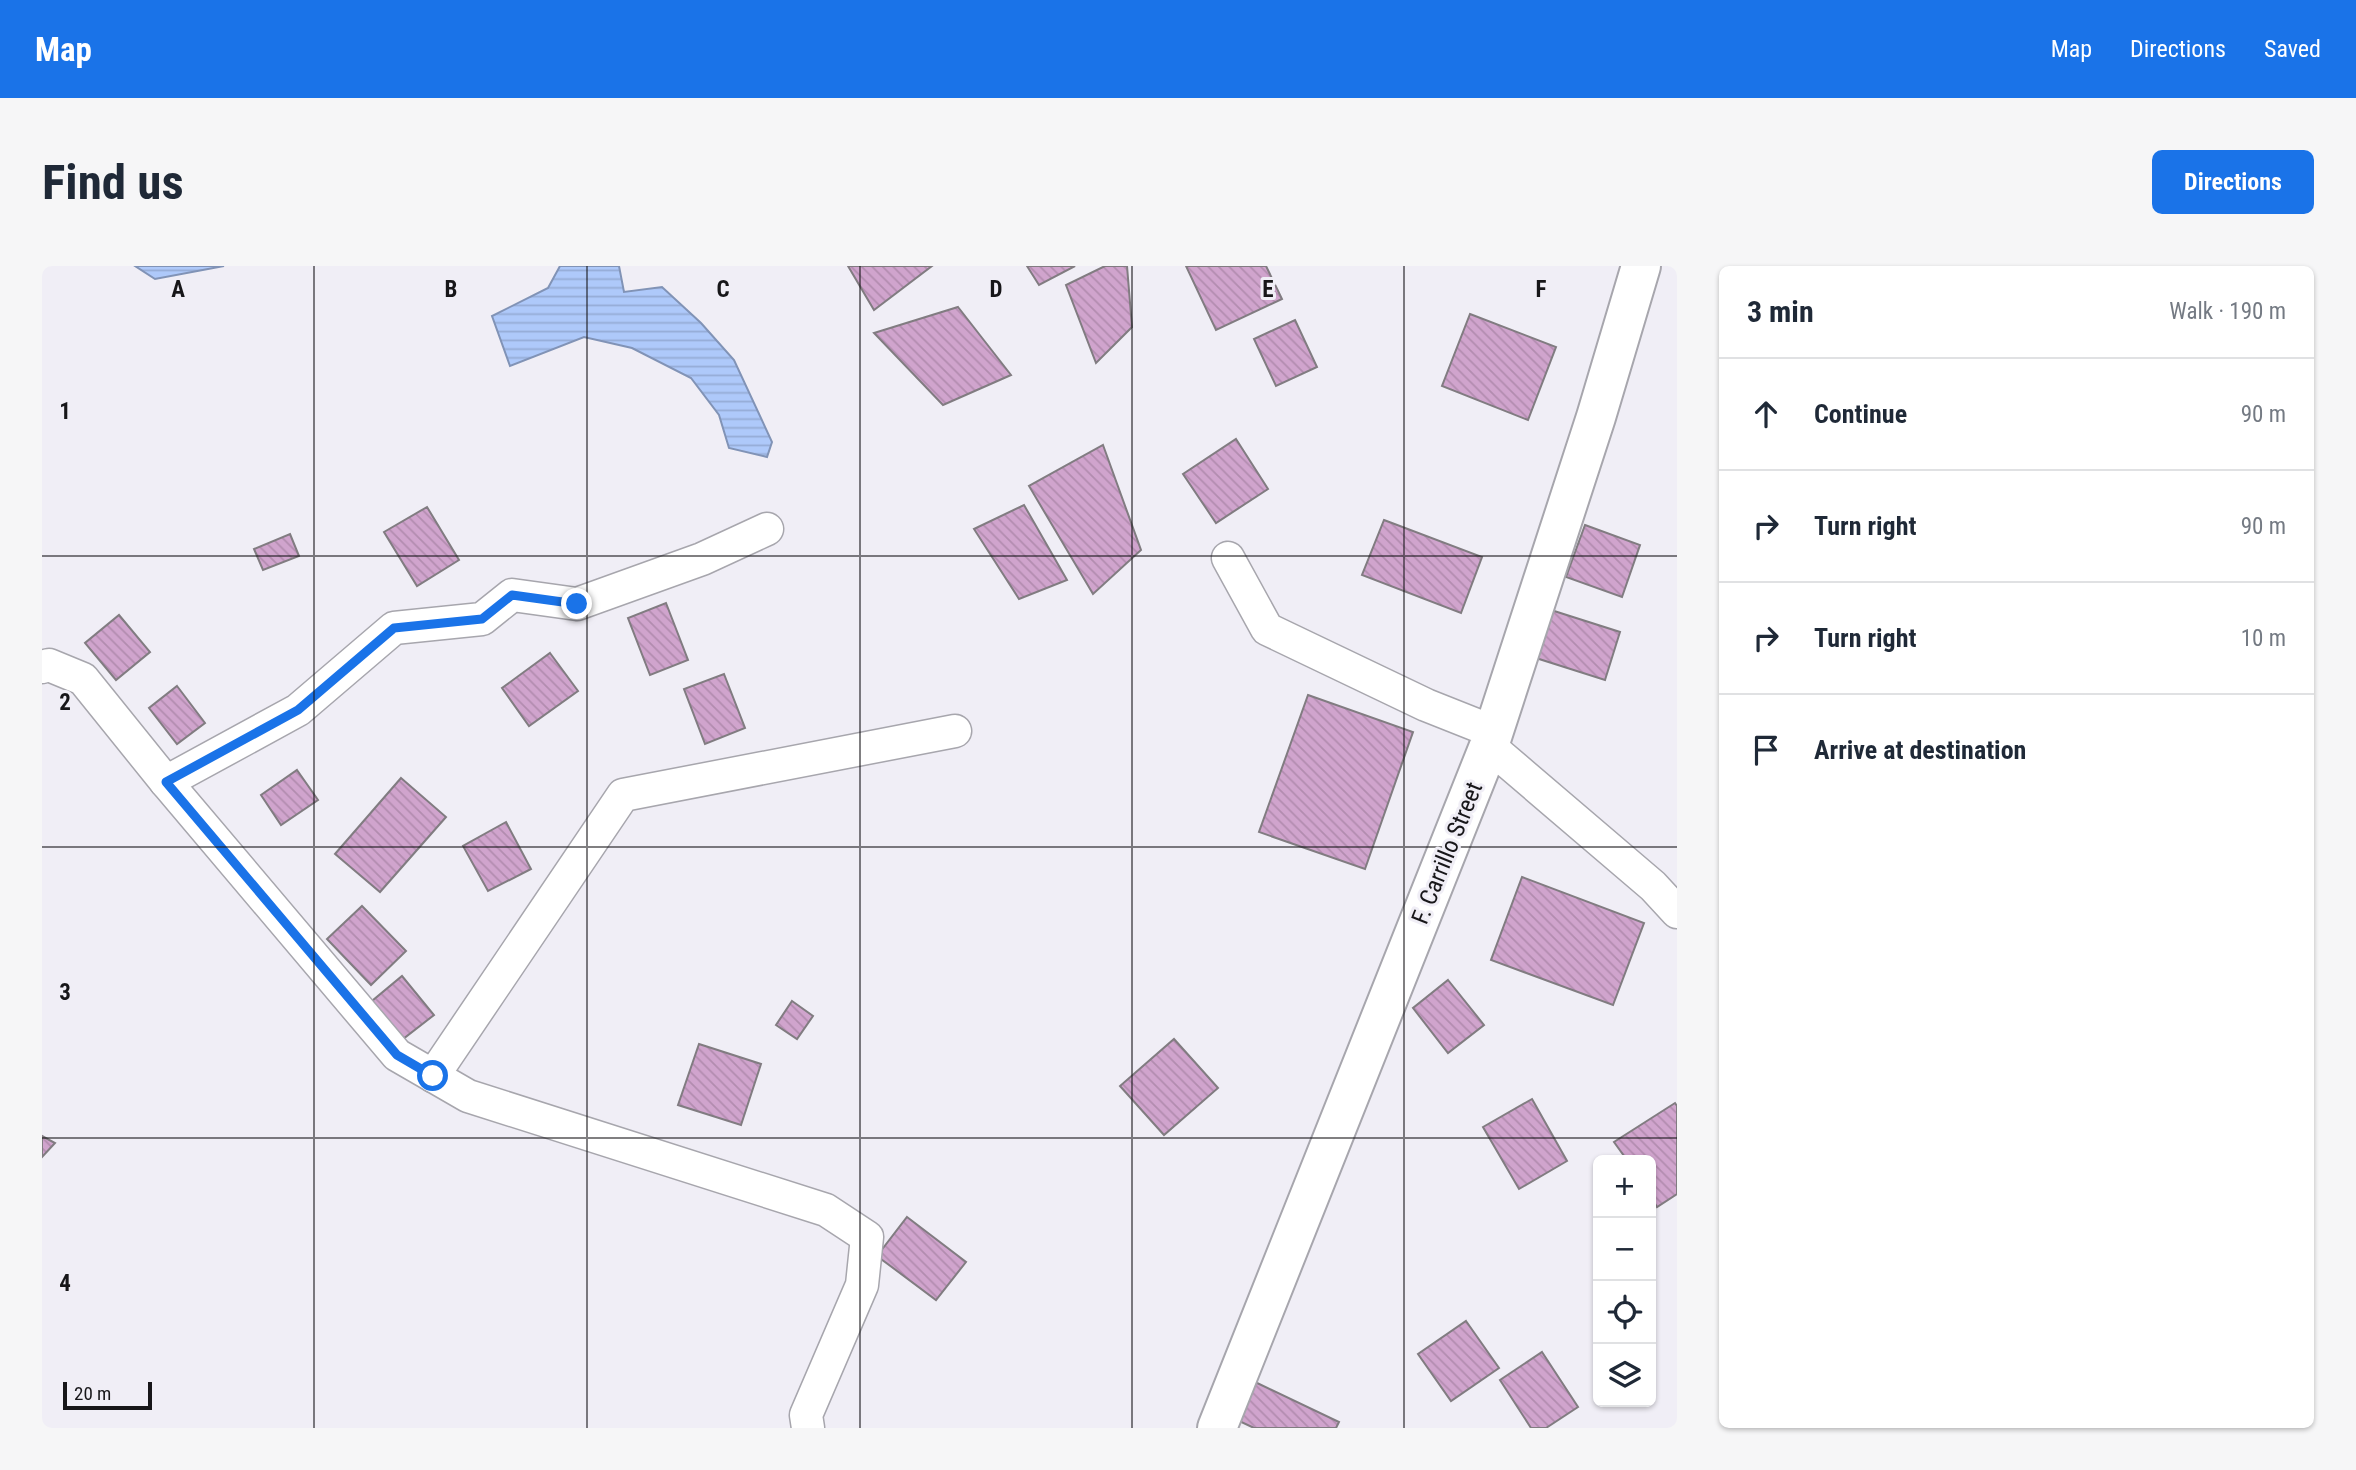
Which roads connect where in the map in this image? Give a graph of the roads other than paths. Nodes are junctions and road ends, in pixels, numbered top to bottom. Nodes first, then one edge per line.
1 (1641, 266) edge
2 (767, 529) dead end
3 (1228, 558) dead end
4 (42, 667) edge
5 (955, 731) dead end
6 (1492, 739) junction
7 (166, 782) junction
8 (1677, 912) edge
9 (433, 1076) junction
10 (808, 1428) edge
11 (1217, 1428) edge

1 - 6 street, F. Carrillo Street
2 - 7 street
3 - 6 street
4 - 7 street
5 - 9 street
6 - 8 street
6 - 11 street, F. Carrillo Street
7 - 9 street
9 - 10 street

